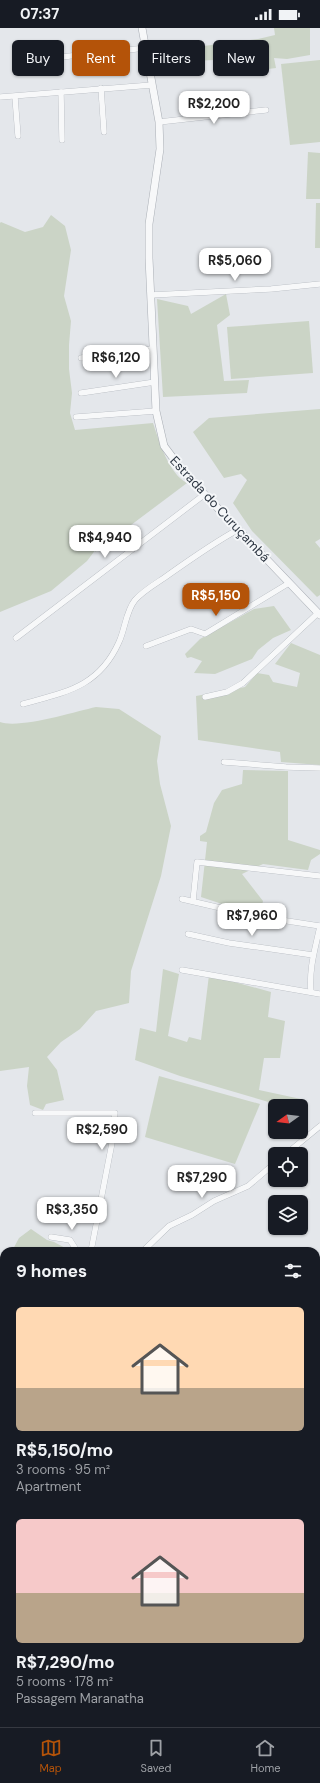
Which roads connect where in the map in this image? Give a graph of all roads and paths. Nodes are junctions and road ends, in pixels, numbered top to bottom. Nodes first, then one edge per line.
1 (142, 28) edge
2 (144, 40) edge
3 (138, 49) edge
4 (64, 57) edge
5 (151, 76) edge
6 (152, 85) junction
7 (101, 88) junction
8 (61, 92) junction
9 (0, 97) edge
10 (15, 97) junction
11 (266, 110) dead end
12 (159, 122) junction
13 (104, 132) dead end
14 (18, 136) dead end
15 (62, 140) dead end
16 (320, 284) edge
17 (151, 295) junction
18 (153, 349) junction
19 (82, 358) dead end
20 (154, 382) junction
21 (81, 393) dead end
22 (156, 411) junction
23 (76, 417) dead end
24 (205, 494) junction
25 (239, 529) junction
26 (290, 583) junction
27 (319, 614) edge
28 (16, 638) dead end
29 (146, 646) dead end
30 (205, 697) dead end
31 (23, 704) dead end
32 (224, 762) dead end
33 (320, 768) edge
34 (320, 876) edge
35 (182, 899) dead end
36 (193, 901) junction
37 (320, 926) edge
38 (188, 934) dead end
39 (313, 955) junction
40 (182, 970) dead end
41 (311, 992) junction
42 (320, 994) edge
43 (35, 1113) dead end
44 (320, 1126) edge
45 (294, 1147) edge
46 (268, 1169) edge
47 (51, 1237) dead end
48 (74, 1247) edge
49 (92, 1247) edge
50 (146, 1247) edge

1 - 2 street, Estrada do Curuçambá
3 - 4 street
5 - 6 street, Estrada do Curuçambá
6 - 7 street
6 - 12 street, Estrada do Curuçambá
7 - 8 street
7 - 13 street
8 - 10 street
8 - 15 street
9 - 10 street
10 - 14 street
11 - 12 street
12 - 17 street, Estrada do Curuçambá
16 - 17 street
17 - 18 street, Estrada do Curuçambá
18 - 19 street
18 - 20 street, Estrada do Curuçambá
20 - 21 street
20 - 22 street, Estrada do Curuçambá
22 - 23 street
22 - 24 street, Estrada do Curuçambá
24 - 25 street, Estrada do Curuçambá
24 - 28 street
25 - 26 street, Estrada do Curuçambá
25 - 31 street
26 - 27 street, Estrada do Curuçambá
26 - 29 street
27 - 30 street
32 - 33 street
34 - 36 street
35 - 36 street
36 - 37 street
37 - 39 street
38 - 39 street
39 - 41 street
40 - 41 street
41 - 42 street
43 - 49 street
44 - 45 street
46 - 50 street
47 - 48 street

